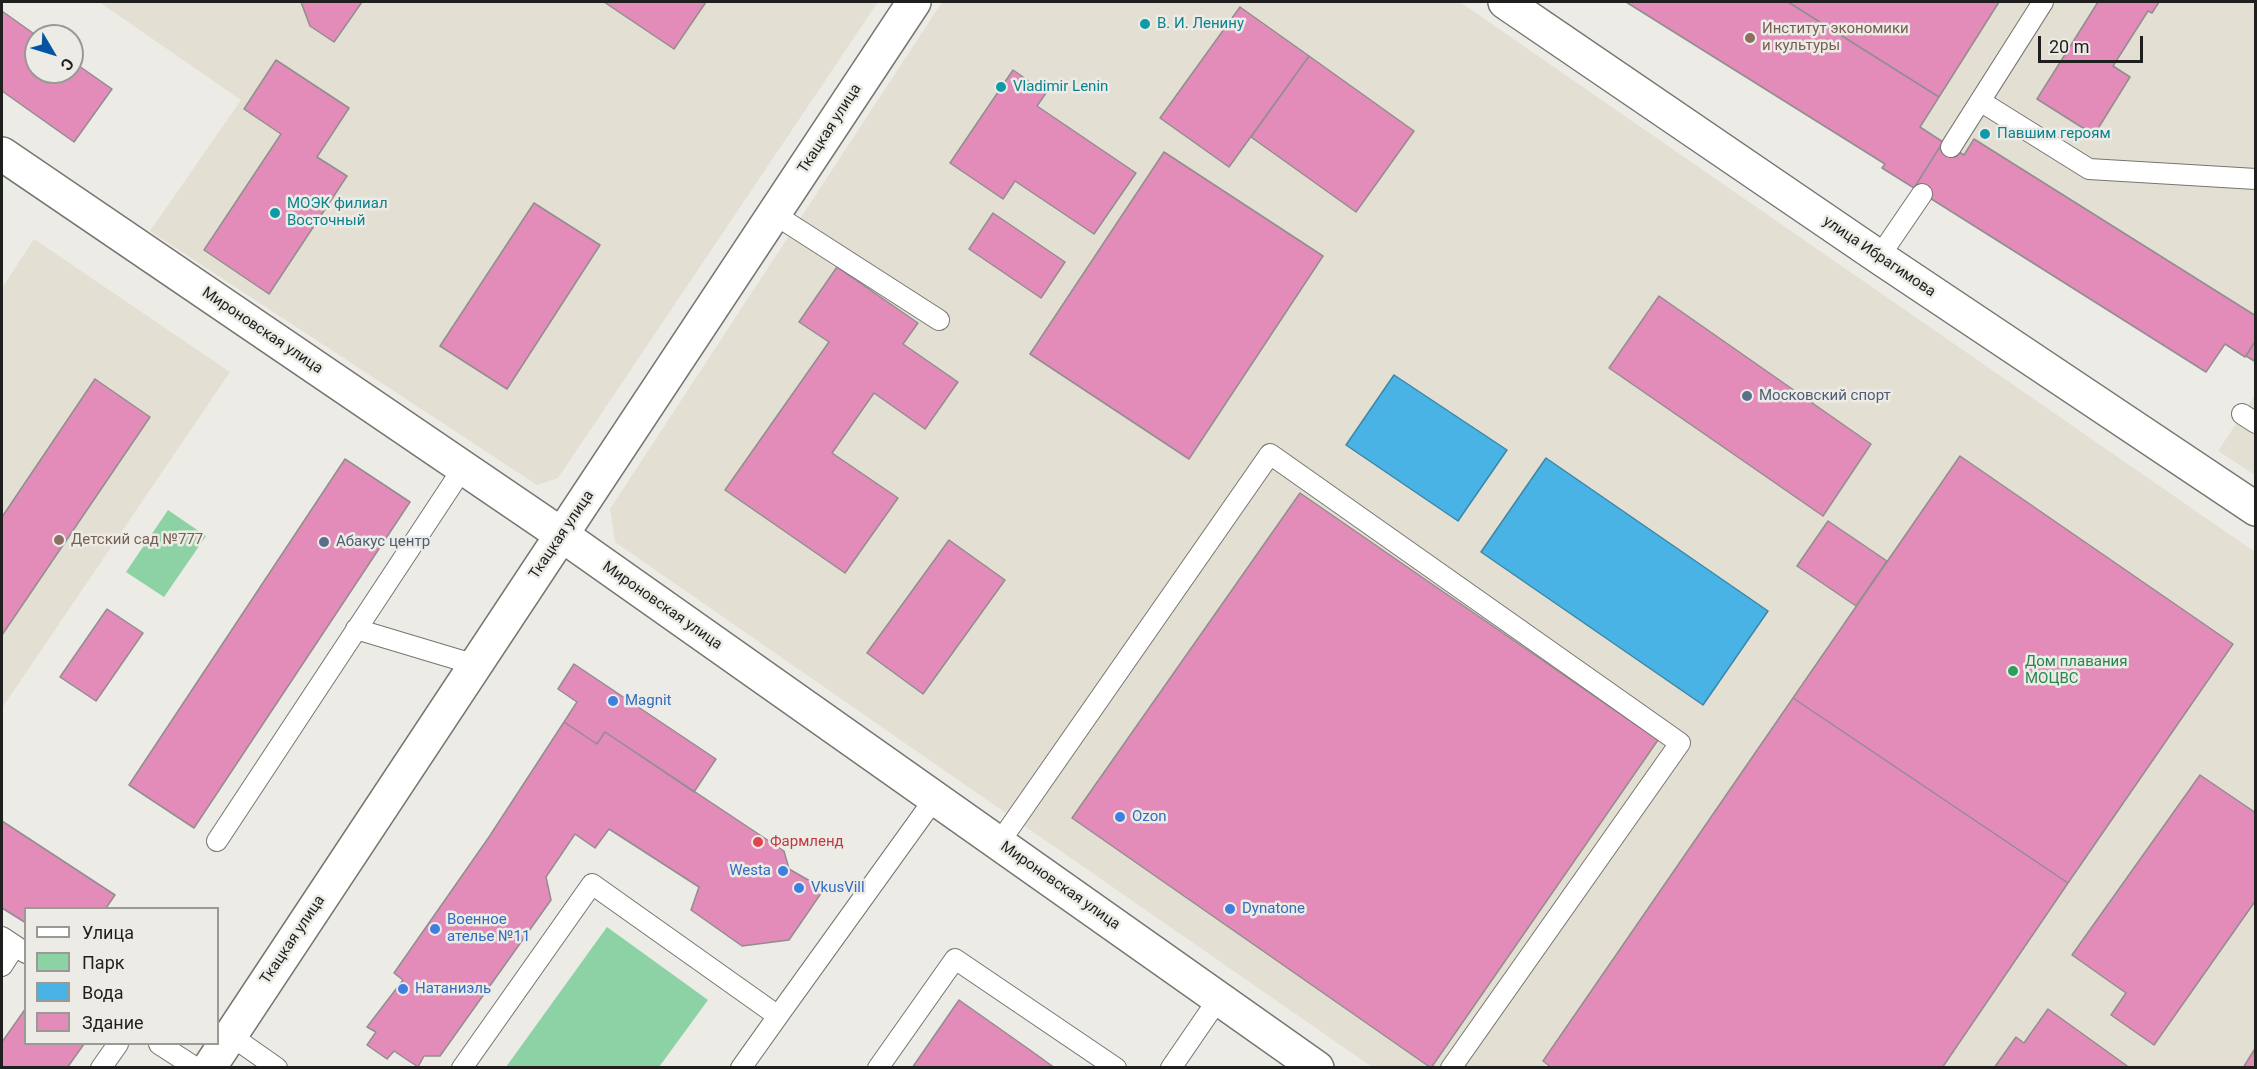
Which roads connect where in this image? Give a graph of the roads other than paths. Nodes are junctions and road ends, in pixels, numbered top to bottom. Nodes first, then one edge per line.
1 (914, 2) edge
2 (1505, 2) edge
3 (2043, 2) edge
4 (1980, 101) junction
5 (1951, 147) dead end
6 (2, 154) edge
7 (2256, 179) edge
8 (1922, 194) dead end
9 (774, 214) junction
10 (1879, 257) junction
11 (939, 320) dead end
12 (463, 468) junction
13 (2256, 509) edge
14 (562, 535) junction
15 (356, 629) junction
16 (476, 665) junction
17 (935, 798) junction
18 (217, 841) dead end
19 (999, 843) junction
20 (14, 945) edge
21 (2, 966) edge
22 (1219, 999) junction
23 (778, 1016) junction
24 (230, 1035) junction
25 (117, 1045) edge
26 (161, 1045) edge
27 (101, 1068) edge
28 (196, 1068) edge
29 (209, 1068) edge
30 (277, 1068) edge
31 (462, 1068) edge
32 (741, 1068) edge
33 (878, 1068) edge
34 (1116, 1068) edge
35 (1171, 1068) edge
36 (1317, 1068) edge
37 (1450, 1068) edge

1 - 9 street, Ткацкая улица
2 - 10 street, улица Ибрагимова
3 - 4 lane
4 - 5 lane
4 - 7 lane
6 - 12 street, Мироновская улица
8 - 10 lane
9 - 11 lane
9 - 14 street, Ткацкая улица
10 - 13 street, улица Ибрагимова
12 - 14 street, Мироновская улица
12 - 15 lane
14 - 16 street, Ткацкая улица
14 - 17 street, Мироновская улица
15 - 16 lane
15 - 18 lane
16 - 24 street, Ткацкая улица
17 - 19 street, Мироновская улица
17 - 23 lane
19 - 22 street, Мироновская улица
19 - 37 lane
20 - 21 lane
22 - 35 lane
22 - 36 street, Мироновская улица
23 - 31 lane
23 - 32 lane
24 - 29 street, Ткацкая улица
24 - 30 lane
25 - 27 lane
26 - 28 lane
33 - 34 lane

